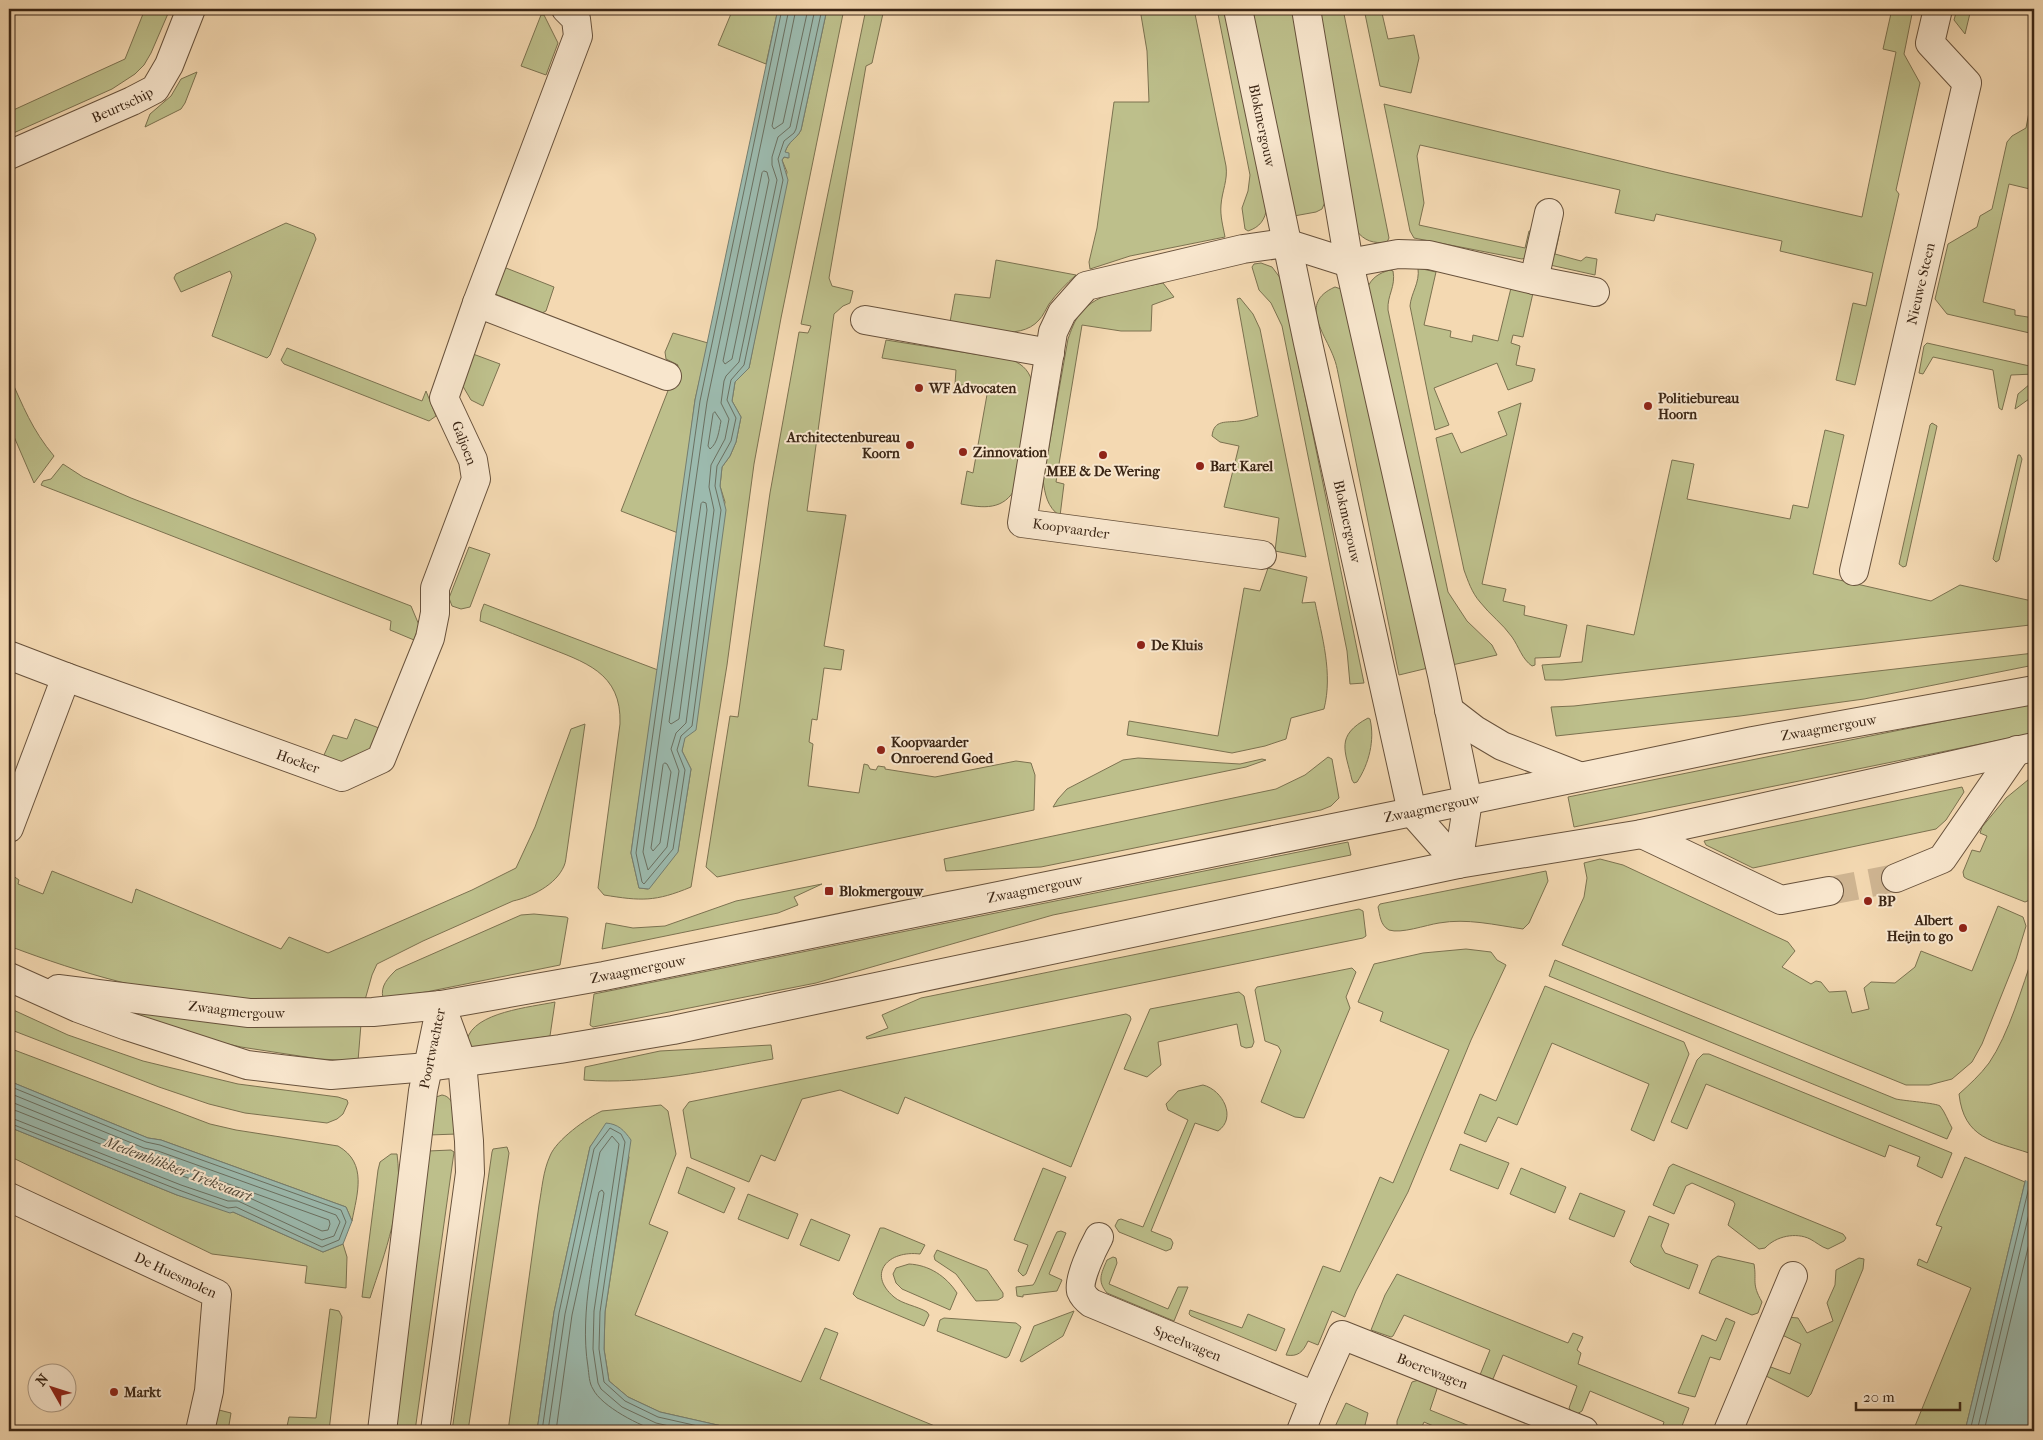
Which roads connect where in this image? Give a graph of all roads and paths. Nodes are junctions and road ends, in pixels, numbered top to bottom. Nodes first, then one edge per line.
1 (192, 9) edge
2 (566, 9) edge
3 (1238, 9) edge
4 (1306, 9) edge
5 (1938, 9) edge
6 (9, 155) edge
7 (1549, 213) dead end
8 (1286, 243) junction
9 (1349, 263) junction
10 (1534, 280) junction
11 (1595, 292) dead end
12 (477, 303) junction
13 (865, 320) dead end
14 (1050, 353) junction
15 (668, 376) dead end
16 (1262, 555) dead end
17 (1854, 571) dead end
18 (435, 613) joint
19 (9, 656) edge
20 (66, 677) junction
21 (2034, 690) edge
22 (1449, 710) junction
23 (2026, 748) edge
24 (1579, 776) junction
25 (1468, 801) junction
26 (1412, 812) junction
27 (9, 828) edge
28 (1642, 834) junction
29 (1458, 864) junction
30 (1896, 878) tunnel mouth
31 (1829, 891) tunnel mouth
32 (19, 981) edge
33 (441, 1005) junction
34 (462, 1062) junction
35 (428, 1067) junction
36 (9, 1197) edge
37 (1098, 1237) dead end
38 (1793, 1276) dead end
39 (1315, 1396) junction
40 (200, 1431) edge
41 (382, 1431) edge
42 (435, 1431) edge
43 (1301, 1431) edge
44 (1584, 1431) edge
45 (1728, 1431) edge

1 - 6 street, Beurtschip
2 - 12 street, Galjoen
3 - 8 street, Blokmergouw
4 - 9 street
5 - 17 street, Nieuwe Steen
7 - 10 street
8 - 9 street, Koopvaarder
8 - 14 street, Koopvaarder
8 - 26 street, Blokmergouw
9 - 10 street
9 - 22 street
10 - 11 street
12 - 15 street
12 - 18 street, Galjoen
13 - 14 street
14 - 16 street, Koopvaarder
18 - 20 street, Hoeker
19 - 20 street, Hoeker
20 - 27 street
21 - 24 street, Zwaagmergouw
22 - 24 street
22 - 25 street
23 - 28 street, Zwaagmergouw
23 - 30 street, Zwaagmergouw
24 - 25 street, Zwaagmergouw
25 - 26 street, Zwaagmergouw
25 - 29 street
26 - 29 street, Blokmergouw
26 - 33 street, Zwaagmergouw
28 - 29 street, Zwaagmergouw
28 - 31 street
29 - 34 street, Zwaagmergouw
32 - 33 street, Zwaagmergouw
32 - 35 street, Zwaagmergouw
33 - 34 street, Poortwachter
33 - 35 street, Poortwachter
34 - 35 street, Zwaagmergouw
34 - 42 street, Poortwachter
35 - 41 street, Poortwachter
36 - 40 street, De Huesmolen
37 - 39 street, Speelwagen
38 - 45 street
39 - 43 street
39 - 44 street, Boerewagen

